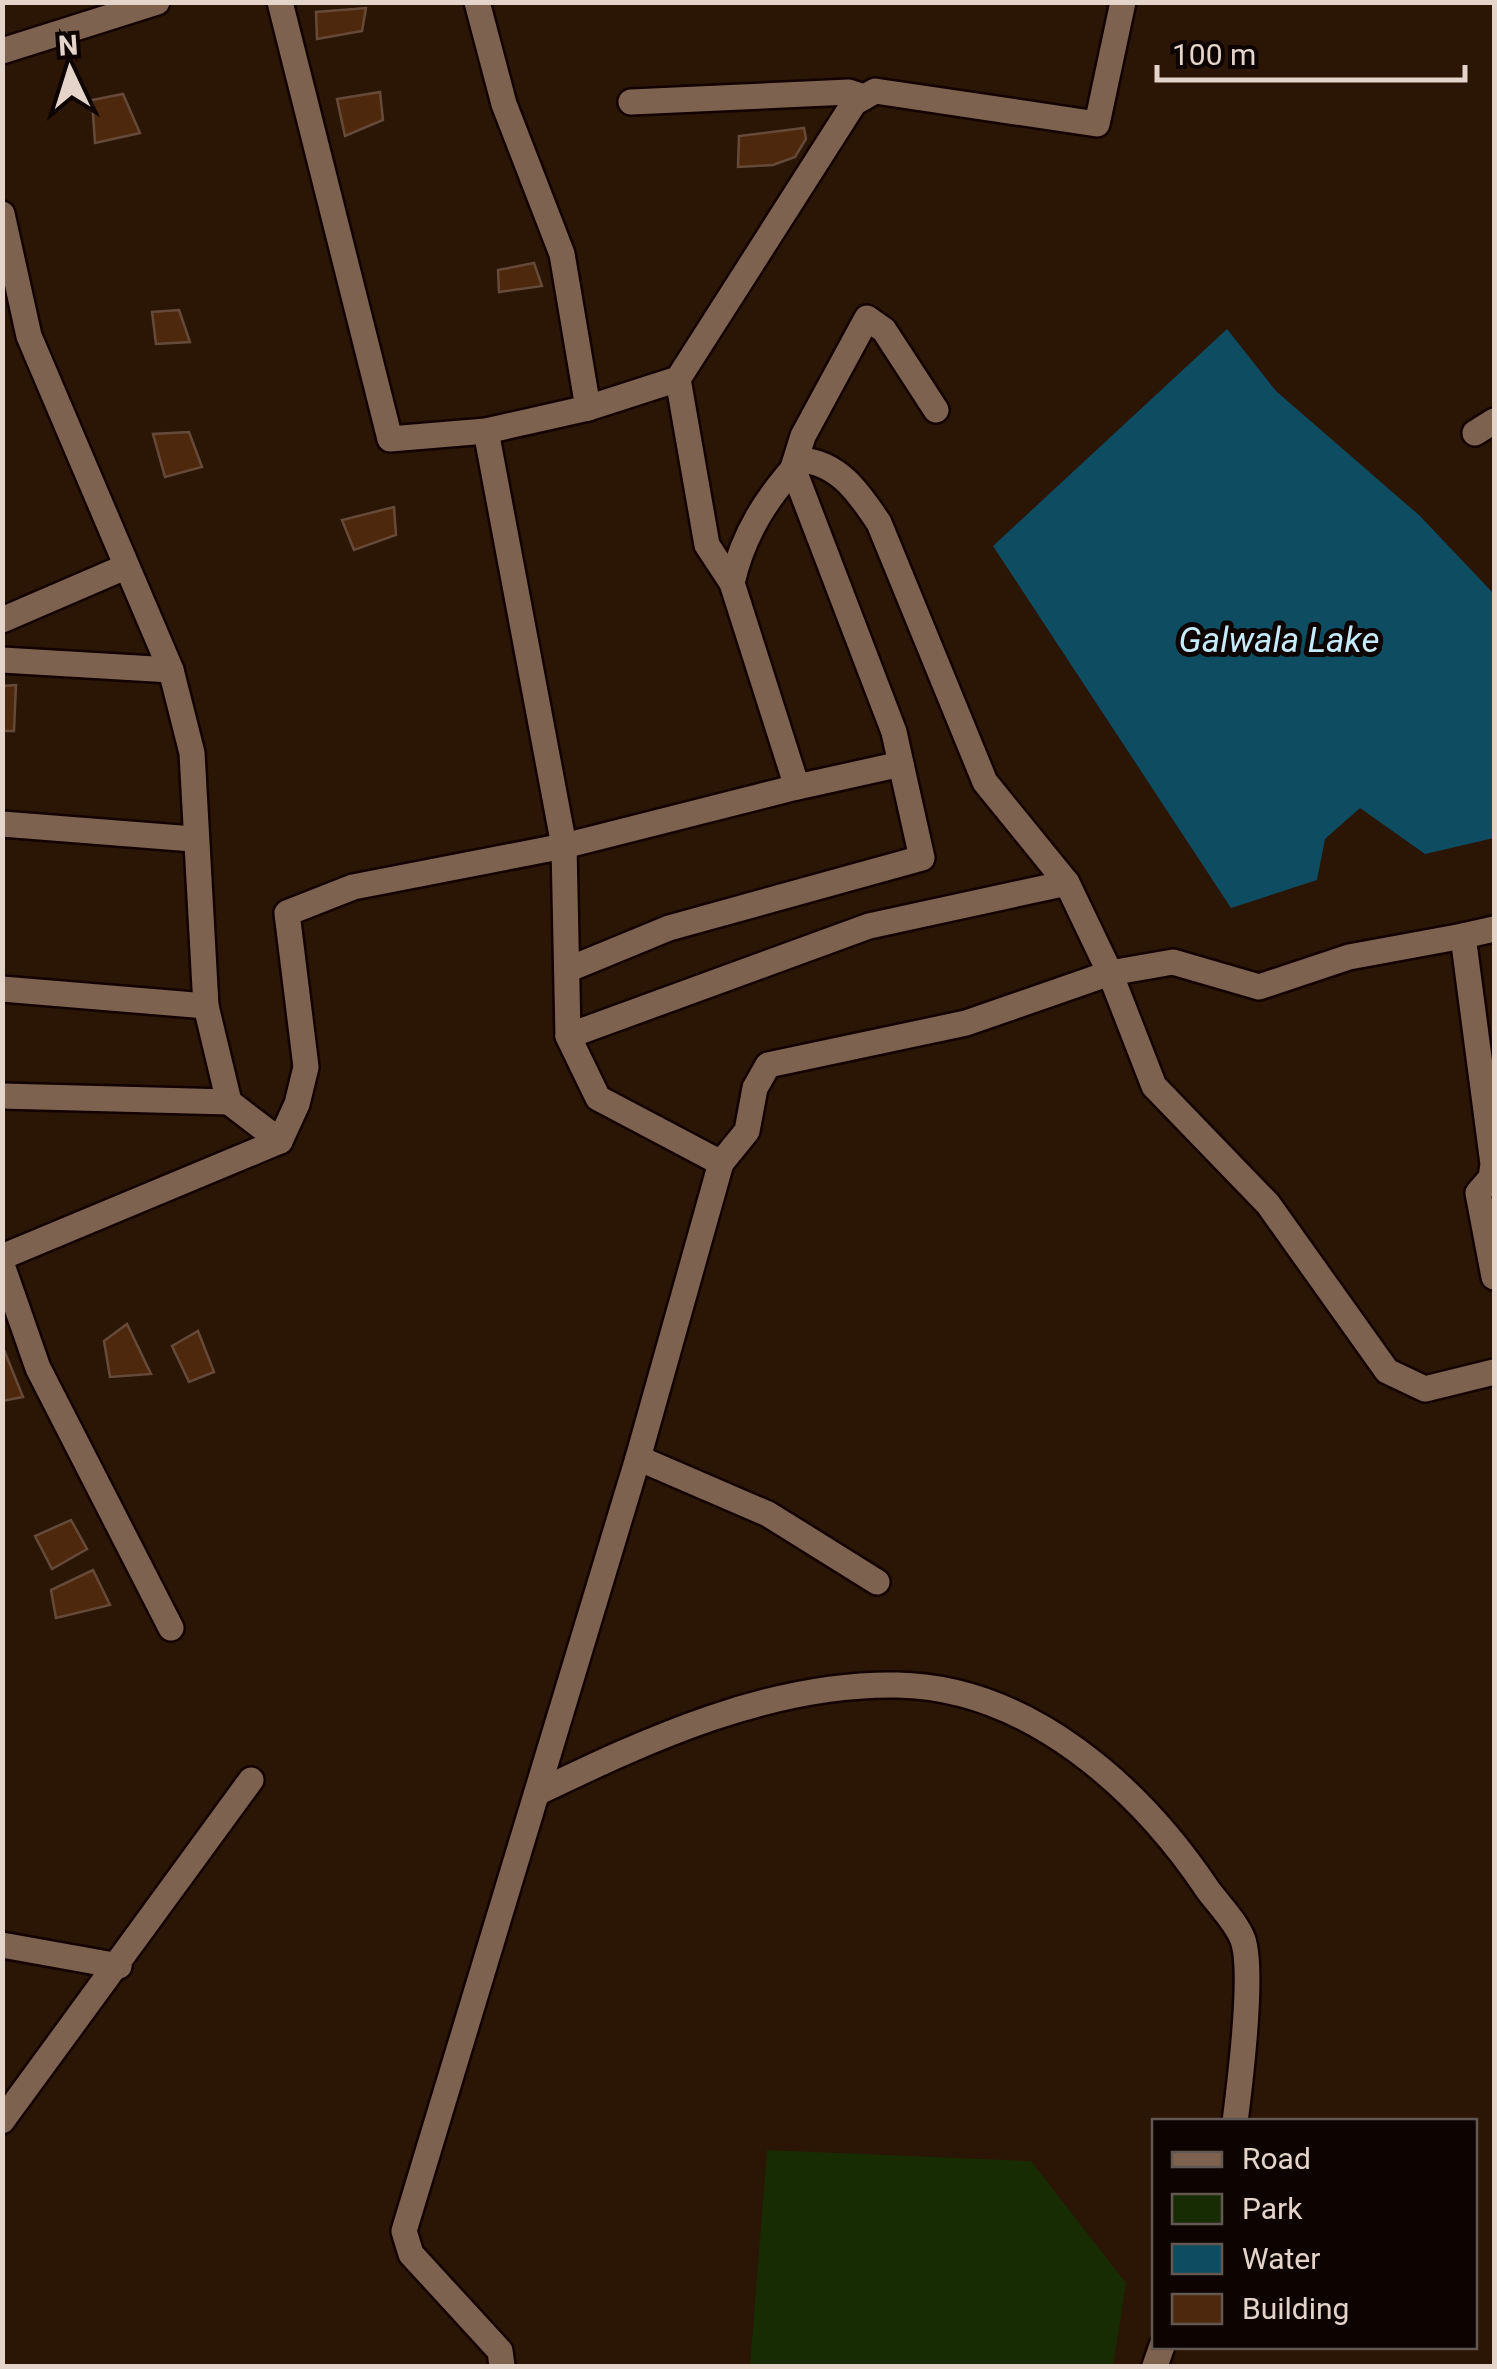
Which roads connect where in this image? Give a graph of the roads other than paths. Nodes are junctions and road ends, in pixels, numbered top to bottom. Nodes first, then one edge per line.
1 (157, 2) edge
2 (280, 2) edge
3 (477, 2) edge
4 (1124, 2) edge
5 (2, 51) edge
6 (864, 97) junction
7 (631, 102) dead end
8 (2, 214) edge
9 (678, 380) junction
10 (588, 408) junction
11 (936, 410) dead end
12 (486, 431) junction
13 (793, 468) junction
14 (125, 567) junction
15 (732, 582) junction
16 (2, 620) edge
17 (2, 660) edge
18 (171, 670) junction
19 (901, 764) junction
20 (797, 787) junction
21 (2, 824) edge
22 (194, 838) junction
23 (564, 846) junction
24 (1067, 883) junction
25 (1494, 929) edge
26 (1463, 936) junction
27 (567, 970) junction
28 (1110, 973) junction
29 (2, 989) edge
30 (206, 1006) junction
31 (568, 1036) junction
32 (2, 1096) edge
33 (229, 1102) junction
34 (280, 1141) junction
35 (720, 1163) junction
36 (1494, 1164) edge
37 (2, 1257) edge
38 (2, 1266) edge
39 (1494, 1278) edge
40 (1494, 1372) edge
41 (638, 1458) junction
42 (877, 1582) dead end
43 (171, 1628) dead end
44 (251, 1780) dead end
45 (536, 1793) junction
46 (2, 1945) edge
47 (119, 1966) junction
48 (1235, 2119) edge
49 (2, 2122) edge
50 (502, 2366) edge

1 - 5 street
2 - 12 street
3 - 10 street
4 - 6 street
6 - 7 street
6 - 9 street
8 - 14 street
9 - 10 street
9 - 15 street
10 - 12 street
11 - 13 street
12 - 23 street
13 - 15 street
13 - 19 street
13 - 24 street
14 - 16 street
14 - 18 street
15 - 20 street
17 - 18 street
18 - 22 street
19 - 20 street
19 - 27 street
20 - 23 street
21 - 22 street
22 - 30 street
23 - 27 street
23 - 34 street
24 - 28 street
24 - 31 street
25 - 26 street
26 - 28 street
26 - 36 street
27 - 31 street
28 - 35 street
28 - 40 street
29 - 30 street
30 - 33 street
31 - 35 street
32 - 33 street
33 - 34 street
34 - 37 street
35 - 41 street
36 - 39 street
38 - 43 street
41 - 42 street
41 - 45 street
44 - 47 street
45 - 48 street
45 - 50 street
46 - 47 street
47 - 49 street

